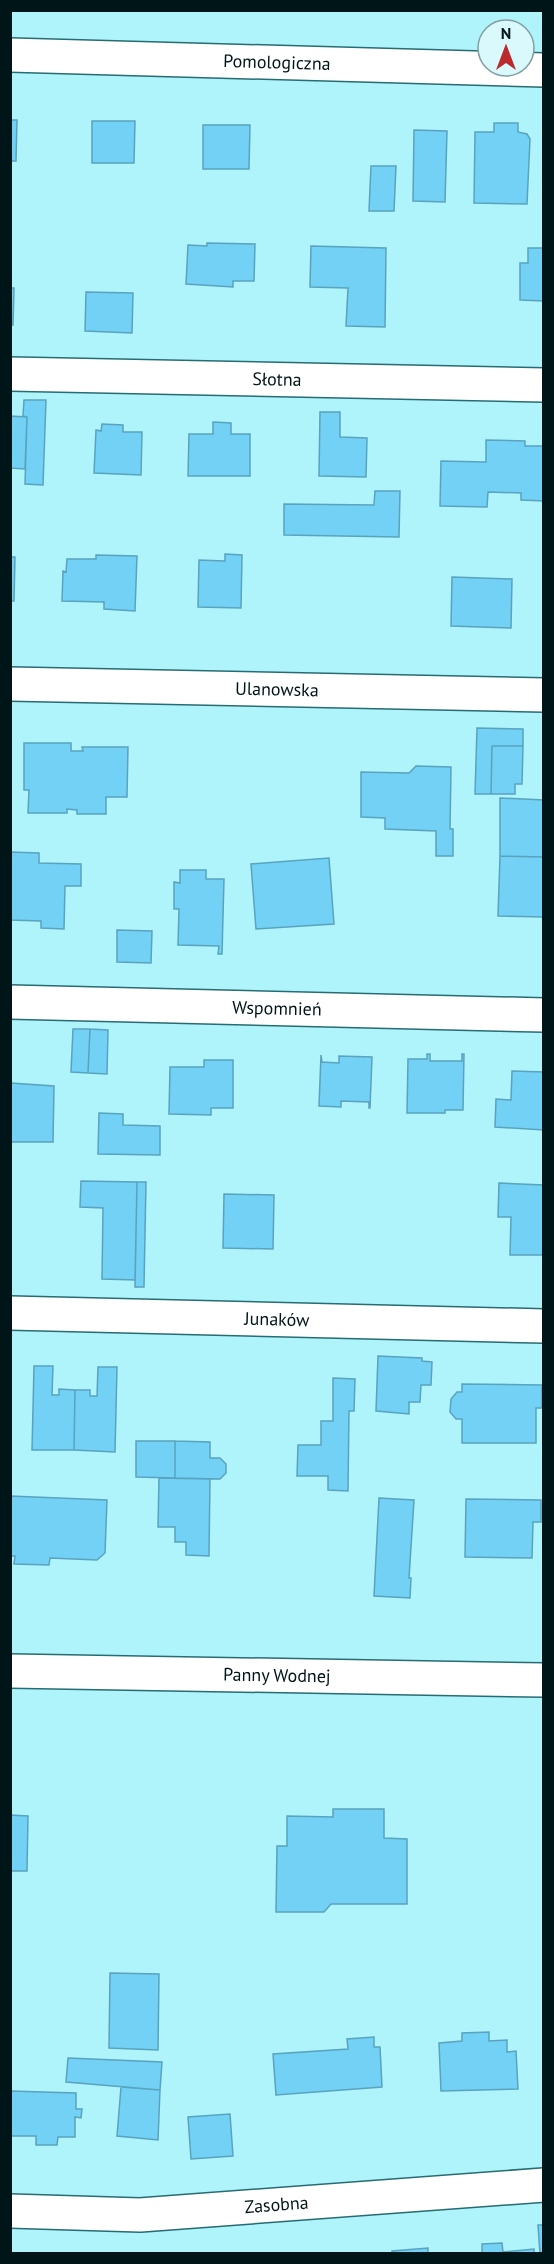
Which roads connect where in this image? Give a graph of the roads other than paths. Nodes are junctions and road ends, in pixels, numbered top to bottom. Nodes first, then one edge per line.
1 (10, 55) edge
2 (543, 70) edge
3 (10, 374) edge
4 (543, 385) edge
5 (10, 684) edge
6 (543, 695) edge
7 (10, 1002) edge
8 (543, 1015) edge
9 (10, 1313) edge
10 (543, 1326) edge
11 (10, 1671) edge
12 (543, 1680) edge
13 (543, 2185) edge
14 (10, 2211) edge

1 - 2 street, Pomologiczna
3 - 4 street, Słotna
5 - 6 street, Ulanowska
7 - 8 street, Wspomnień
9 - 10 street, Junaków
11 - 12 street, Panny Wodnej
13 - 14 street, Zasobna

